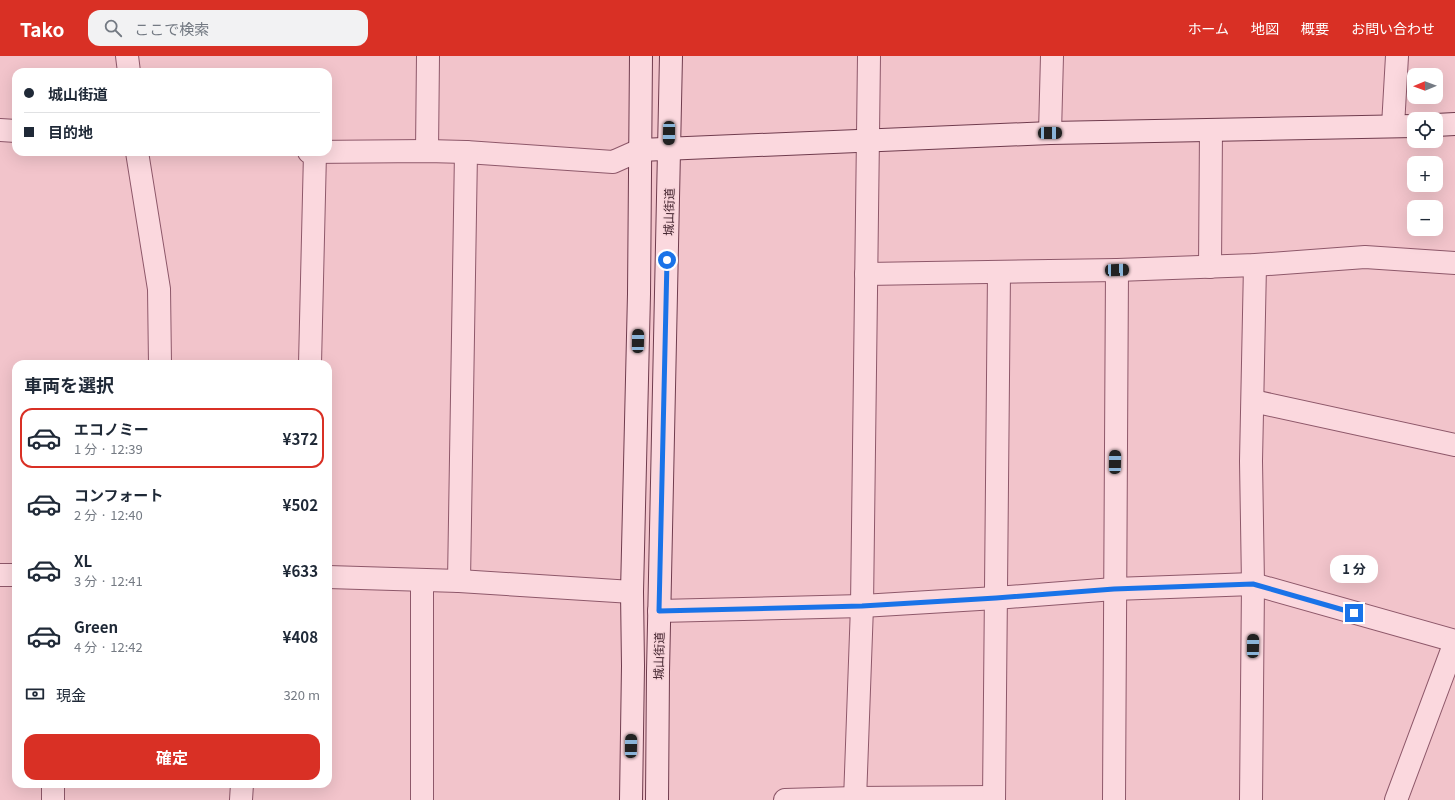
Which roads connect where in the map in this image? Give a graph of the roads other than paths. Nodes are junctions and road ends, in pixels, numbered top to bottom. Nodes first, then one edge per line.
1 (127, 56) edge
2 (428, 56) edge
3 (641, 56) edge
4 (671, 56) edge
5 (869, 56) edge
6 (1052, 56) edge
7 (1397, 56) edge
8 (128, 68) edge
9 (1455, 124) edge
10 (1443, 125) edge
11 (1403, 126) edge
12 (0, 130) edge
13 (1211, 130) junction
14 (12, 131) edge
15 (1050, 133) junction
16 (867, 140) junction
17 (669, 148) junction
18 (640, 150) junction
19 (427, 151) junction
20 (332, 152) edge
21 (466, 152) junction
22 (138, 156) edge
23 (315, 156) edge
24 (1455, 263) edge
25 (1255, 265) junction
26 (1210, 267) junction
27 (1117, 270) junction
28 (999, 272) junction
29 (866, 274) junction
30 (160, 360) edge
31 (310, 360) edge
32 (1253, 401) junction
33 (1455, 445) edge
34 (0, 574) edge
35 (12, 575) edge
36 (332, 577) edge
37 (422, 581) junction
38 (459, 581) junction
39 (1253, 584) junction
40 (1114, 589) junction
41 (632, 592) junction
42 (996, 598) junction
43 (862, 606) junction
44 (659, 611) junction
45 (1455, 642) edge
46 (53, 788) edge
47 (242, 788) edge
48 (994, 798) edge
49 (856, 799) edge
50 (53, 800) edge
51 (241, 800) edge
52 (422, 800) edge
53 (631, 800) edge
54 (657, 800) edge
55 (785, 800) edge
56 (1114, 800) edge
57 (1251, 800) edge
58 (1396, 800) edge

1 - 8 street
2 - 19 street
3 - 18 street, 城山街道
4 - 17 street, 城山街道
5 - 16 street
6 - 15 street
7 - 11 street
9 - 10 street
11 - 13 street
12 - 14 street
13 - 15 street
13 - 26 street
15 - 16 street
16 - 17 street
16 - 29 street
17 - 18 street
17 - 44 street, 城山街道
18 - 21 street
18 - 41 street, 城山街道
19 - 20 street
19 - 21 street
21 - 38 street
22 - 30 street
23 - 31 street
24 - 25 street
25 - 26 street
25 - 32 street
26 - 27 street
27 - 28 street
27 - 40 street
28 - 29 street
28 - 42 street
29 - 43 street
32 - 33 street
32 - 39 street
34 - 35 street
36 - 37 street
37 - 38 street
37 - 52 street
38 - 41 street
39 - 40 street
39 - 45 street
39 - 57 street
40 - 42 street
40 - 56 street
41 - 53 street, 城山街道
42 - 43 street
42 - 48 street
43 - 44 street
43 - 49 street
44 - 54 street, 城山街道
45 - 58 street
46 - 50 street
47 - 51 street
48 - 49 street
49 - 55 street

